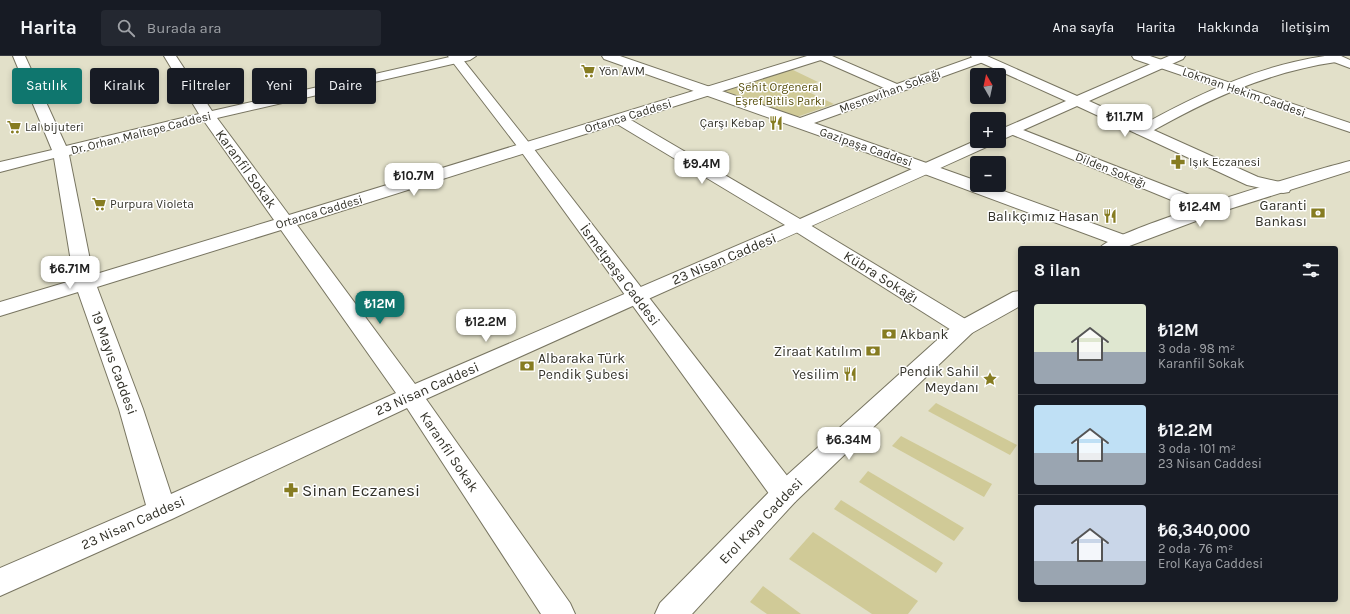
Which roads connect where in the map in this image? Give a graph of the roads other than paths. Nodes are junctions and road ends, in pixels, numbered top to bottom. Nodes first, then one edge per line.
1 (19, 56) edge
2 (170, 56) edge
3 (608, 56) edge
4 (821, 56) edge
5 (1138, 56) edge
6 (460, 57) edge
7 (980, 57) edge
8 (1333, 57) edge
9 (1174, 63) edge
10 (1350, 64) edge
11 (1228, 86) junction
12 (897, 89) junction
13 (708, 91) junction
14 (1079, 102) junction
15 (208, 116) junction
16 (619, 119) junction
17 (798, 124) junction
18 (1350, 128) edge
19 (1142, 131) junction
20 (1006, 133) edge
21 (525, 148) junction
22 (972, 148) edge
23 (61, 153) junction
24 (1350, 166) edge
25 (0, 168) edge
26 (928, 168) junction
27 (1284, 188) junction
28 (1209, 209) junction
29 (285, 222) junction
30 (800, 226) junction
31 (1116, 244) edge
32 (85, 283) junction
33 (636, 296) junction
34 (1018, 298) edge
35 (0, 309) edge
36 (964, 328) junction
37 (411, 396) junction
38 (785, 494) junction
39 (162, 511) junction
40 (0, 582) edge
41 (559, 614) edge
42 (671, 614) edge

1 - 23 street, 19 Mayıs Caddesi
2 - 15 street, Karanfil Sokak
3 - 13 street, Gazipaşa Caddesi
4 - 12 street
4 - 13 street, Ortanca Caddesi
5 - 9 street, Lokman Hekim Caddesi
6 - 15 street, Dr. Orhan Maltepe Caddesi
6 - 21 street, İsmetpaşa Caddesi
7 - 12 street, Mesnevihan Sokağı
7 - 14 street
8 - 10 street
8 - 11 street
9 - 11 street, Lokman Hekim Caddesi
9 - 14 street
11 - 18 street, Lokman Hekim Caddesi
11 - 19 street
12 - 17 street, Mesnevihan Sokağı
13 - 16 street, Ortanca Caddesi
13 - 17 street, Gazipaşa Caddesi
14 - 19 street
14 - 20 street
15 - 23 street, Dr. Orhan Maltepe Caddesi
15 - 29 street, Karanfil Sokak
16 - 21 street, Ortanca Caddesi
16 - 30 street, Kübra Sokağı
17 - 26 street, Gazipaşa Caddesi
19 - 27 street
20 - 28 street, Dilden Sokağı
21 - 29 street, Ortanca Caddesi
21 - 33 street, İsmetpaşa Caddesi
22 - 26 street, 23 Nisan Caddesi
23 - 25 street, Dr. Orhan Maltepe Caddesi
23 - 32 street, 19 Mayıs Caddesi
24 - 27 street
26 - 30 street, 23 Nisan Caddesi
26 - 31 street, Gazipaşa Caddesi
27 - 28 street
28 - 31 street
29 - 32 street, Ortanca Caddesi
29 - 37 street, Karanfil Sokak
30 - 33 street, 23 Nisan Caddesi
30 - 36 street, Kübra Sokağı
32 - 35 street, Ortanca Caddesi
32 - 39 street, 19 Mayıs Caddesi
33 - 37 street, 23 Nisan Caddesi
33 - 38 street, İsmetpaşa Caddesi
34 - 36 street, Erol Kaya Caddesi
36 - 38 street, Erol Kaya Caddesi
37 - 39 street, 23 Nisan Caddesi
37 - 41 street, Karanfil Sokak
38 - 42 street, Erol Kaya Caddesi
39 - 40 street, 23 Nisan Caddesi

